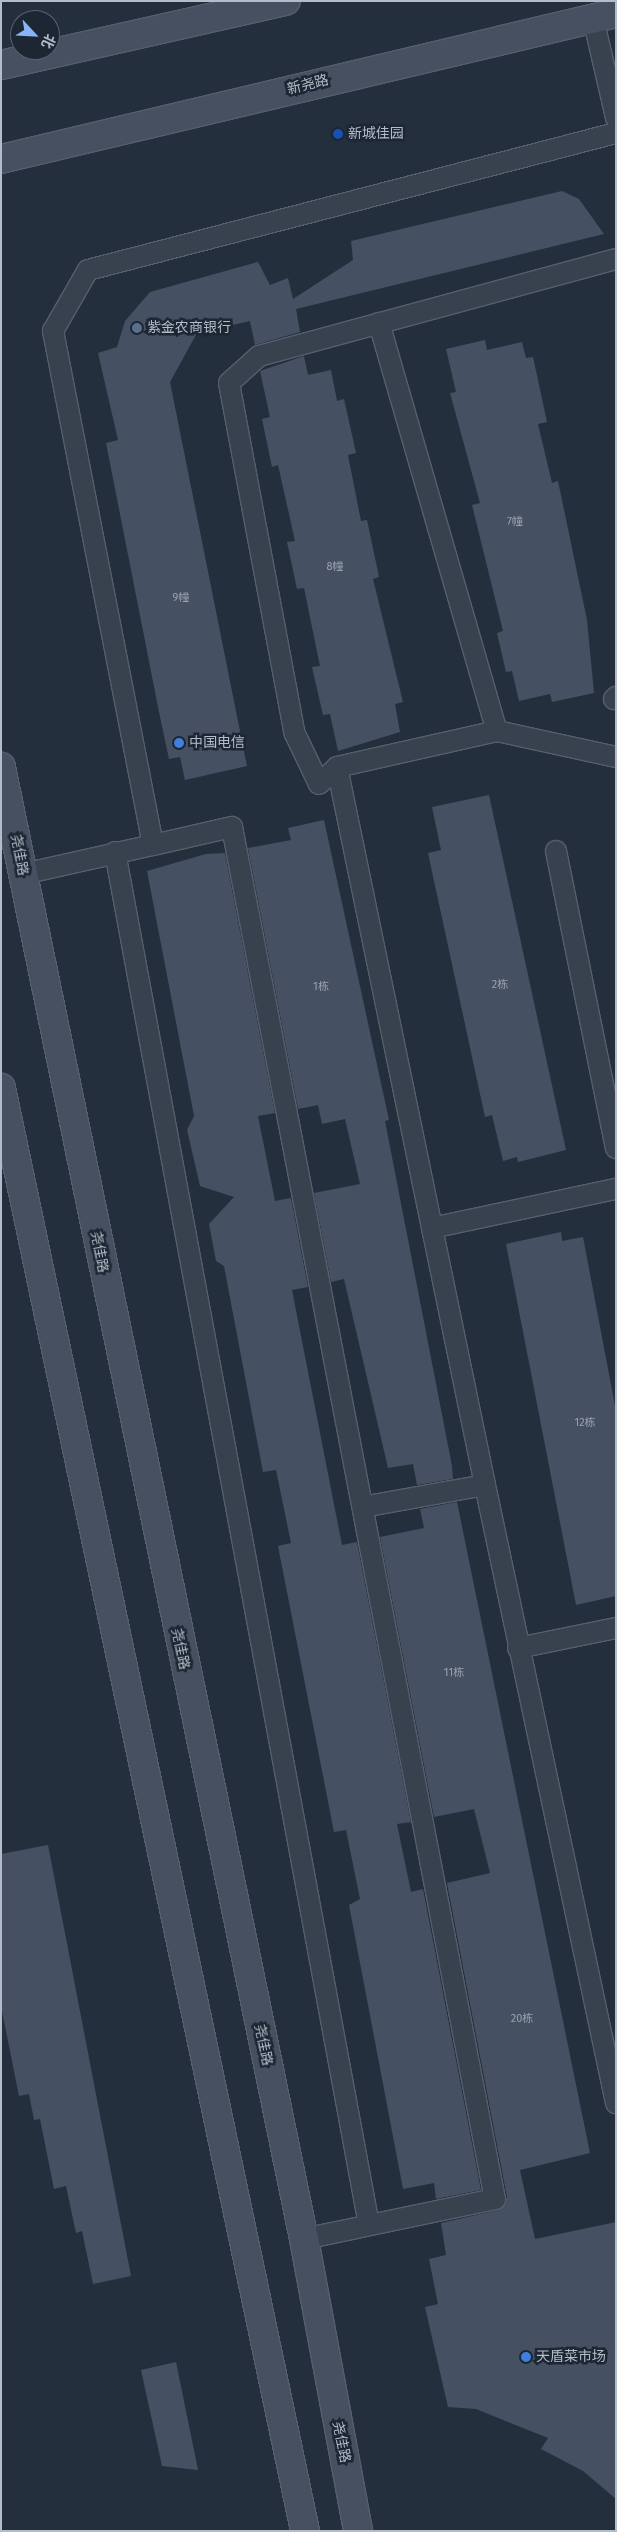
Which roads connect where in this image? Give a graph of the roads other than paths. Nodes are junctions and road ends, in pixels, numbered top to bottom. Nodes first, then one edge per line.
1 (286, 1) edge
2 (604, 16) edge
3 (1, 65) edge
4 (616, 118) edge
5 (616, 133) edge
6 (1, 159) edge
7 (616, 259) edge
8 (379, 323) junction
9 (497, 731) junction
10 (616, 757) edge
11 (1, 767) edge
12 (337, 768) junction
13 (153, 845) junction
14 (115, 852) junction
15 (556, 852) dead end
16 (23, 874) junction
17 (1, 1088) edge
18 (616, 1148) edge
19 (616, 1189) edge
20 (432, 1228) junction
21 (485, 1484) junction
22 (363, 1507) junction
23 (616, 1628) edge
24 (518, 1648) junction
25 (616, 2103) edge
26 (369, 2225) junction
27 (304, 2239) junction
28 (305, 2531) edge
29 (358, 2531) edge

1 - 3 main road
2 - 4 lane
2 - 6 main road, 新尧路
5 - 13 lane
7 - 8 lane
8 - 9 lane
8 - 12 lane
9 - 10 lane
9 - 12 lane
11 - 16 main road, 尧佳路
12 - 20 lane
13 - 14 lane
13 - 22 lane
14 - 16 lane
14 - 26 lane
15 - 18 lane
16 - 27 main road, 尧佳路
17 - 28 main road
19 - 20 lane
20 - 21 lane
21 - 22 lane
21 - 24 lane
22 - 26 lane
23 - 24 lane
24 - 25 lane
26 - 27 lane
27 - 29 main road, 尧佳路

